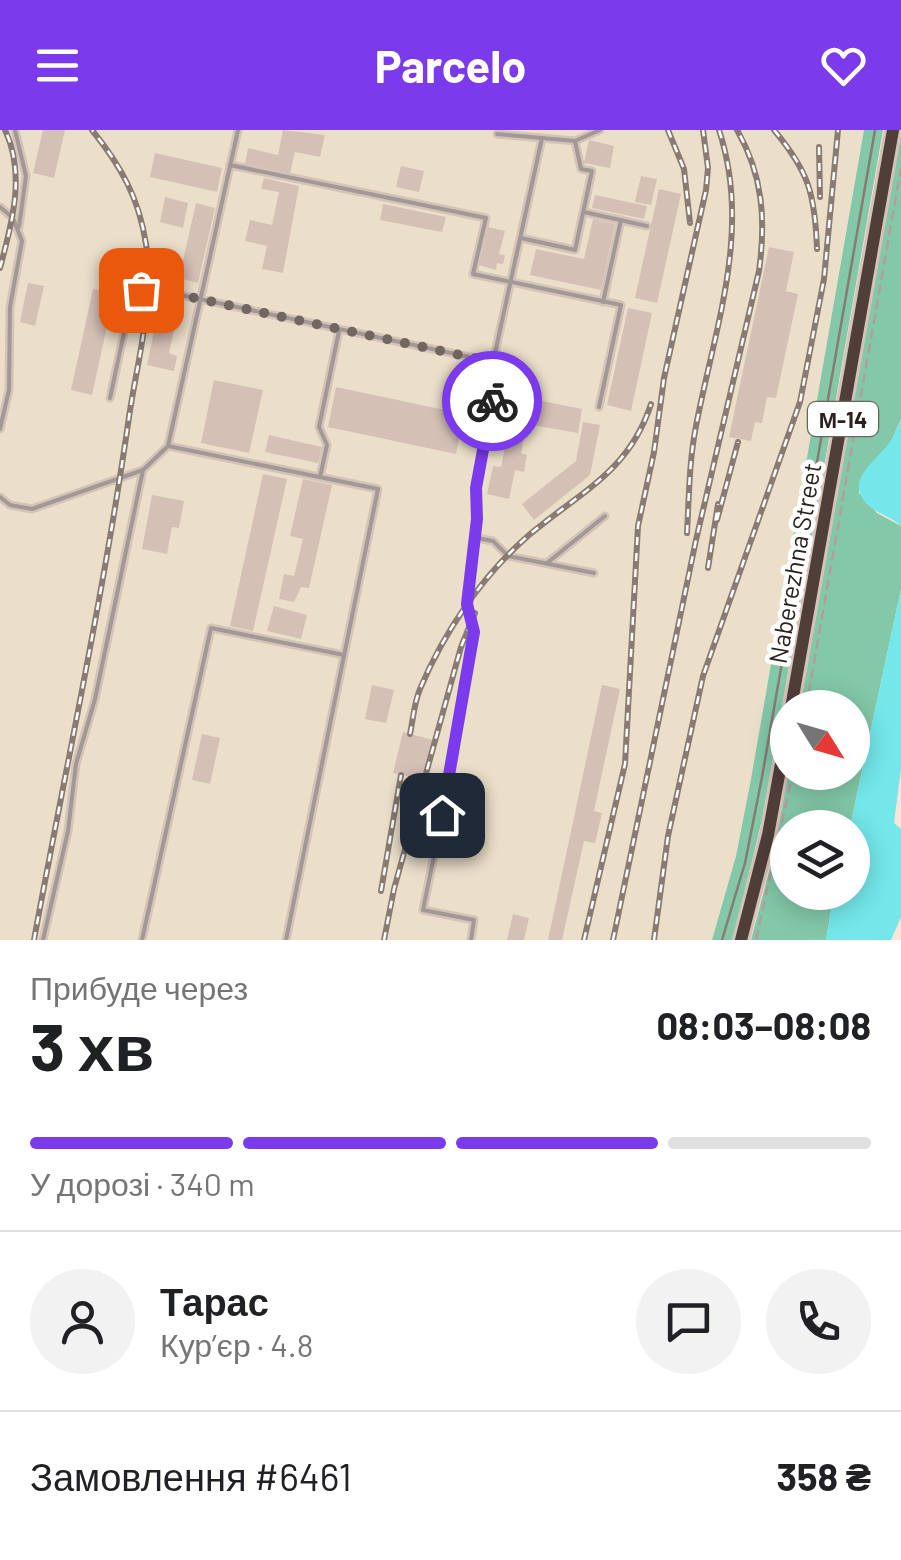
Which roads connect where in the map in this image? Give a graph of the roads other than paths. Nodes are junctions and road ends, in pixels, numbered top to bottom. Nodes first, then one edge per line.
1 (15, 130) edge
2 (238, 130) edge
3 (600, 130) edge
4 (893, 130) edge
5 (498, 134) dead end
6 (542, 138) junction
7 (575, 142) junction
8 (230, 165) junction
9 (0, 207) edge
10 (583, 212) junction
11 (621, 220) junction
12 (648, 226) dead end
13 (19, 228) junction
14 (520, 238) junction
15 (510, 282) junction
16 (200, 299) junction
17 (603, 302) junction
18 (340, 329) junction
19 (493, 362) junction
20 (110, 398) dead end
21 (599, 407) dead end
22 (0, 430) edge
23 (168, 446) junction
24 (143, 470) junction
25 (320, 477) junction
26 (0, 497) edge
27 (605, 516) dead end
28 (475, 538) junction
29 (547, 564) junction
30 (594, 572) dead end
31 (344, 655) junction
32 (794, 690) edge
33 (776, 790) edge
34 (43, 940) edge
35 (142, 940) edge
36 (286, 940) edge
37 (471, 940) edge
38 (742, 940) edge

1 - 13 lane
2 - 8 lane
3 - 7 lane
4 - 32 highway, Naberezhna Street / М-14
5 - 6 lane
6 - 7 lane
6 - 14 lane
7 - 10 lane
8 - 15 lane
8 - 16 lane
9 - 13 lane
10 - 11 lane
10 - 14 lane
11 - 12 lane
11 - 17 lane
13 - 22 lane
14 - 15 lane
15 - 17 lane
15 - 19 lane
16 - 18 lane
16 - 20 lane
16 - 23 lane
17 - 21 lane
18 - 19 lane
18 - 25 lane
19 - 28 lane
23 - 24 lane
23 - 25 lane
24 - 26 lane
24 - 34 lane
25 - 31 lane
27 - 29 lane
28 - 29 lane
28 - 37 lane
29 - 30 lane
31 - 35 lane
31 - 36 lane
33 - 38 highway

